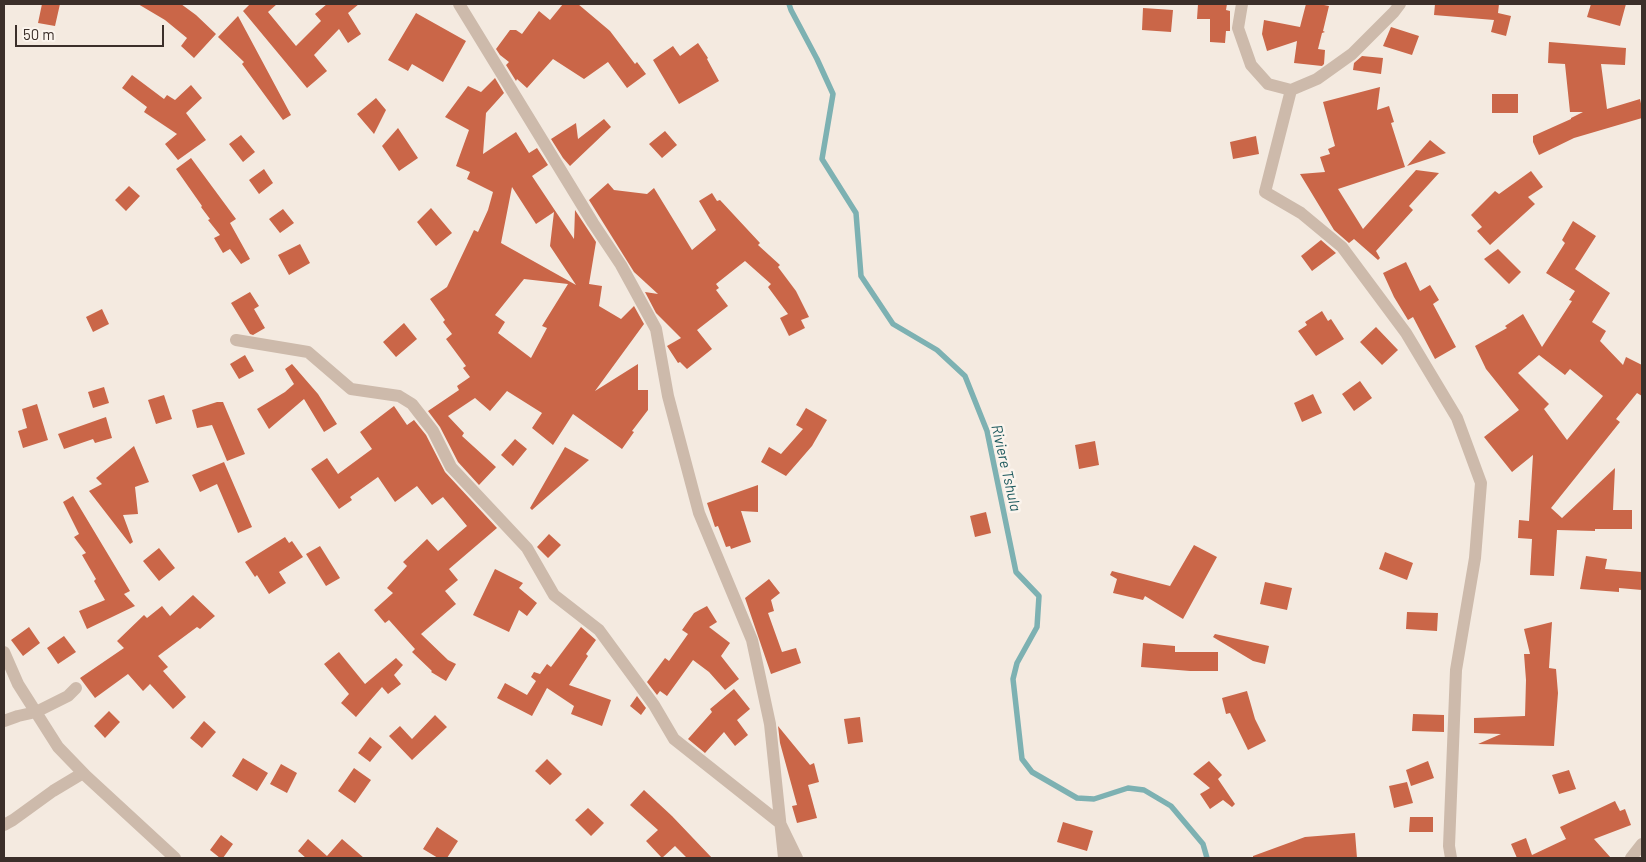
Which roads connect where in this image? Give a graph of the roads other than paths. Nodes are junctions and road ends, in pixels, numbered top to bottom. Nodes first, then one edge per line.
1 (459, 4) edge
2 (1242, 4) edge
3 (1400, 4) edge
4 (1290, 90) junction
5 (236, 340) dead end
6 (4, 652) edge
7 (76, 688) dead end
8 (36, 712) junction
9 (4, 721) edge
10 (83, 772) junction
11 (780, 823) junction
12 (4, 825) edge
13 (1642, 844) edge
14 (175, 858) edge
15 (784, 858) edge
16 (797, 858) edge
17 (1452, 858) edge
18 (1631, 858) edge

1 - 11 street
2 - 4 street
3 - 4 street
4 - 17 street
5 - 11 street
6 - 8 street
7 - 8 street
8 - 9 street
8 - 10 street
10 - 12 street
10 - 14 street
11 - 15 street
11 - 16 street
13 - 18 street

